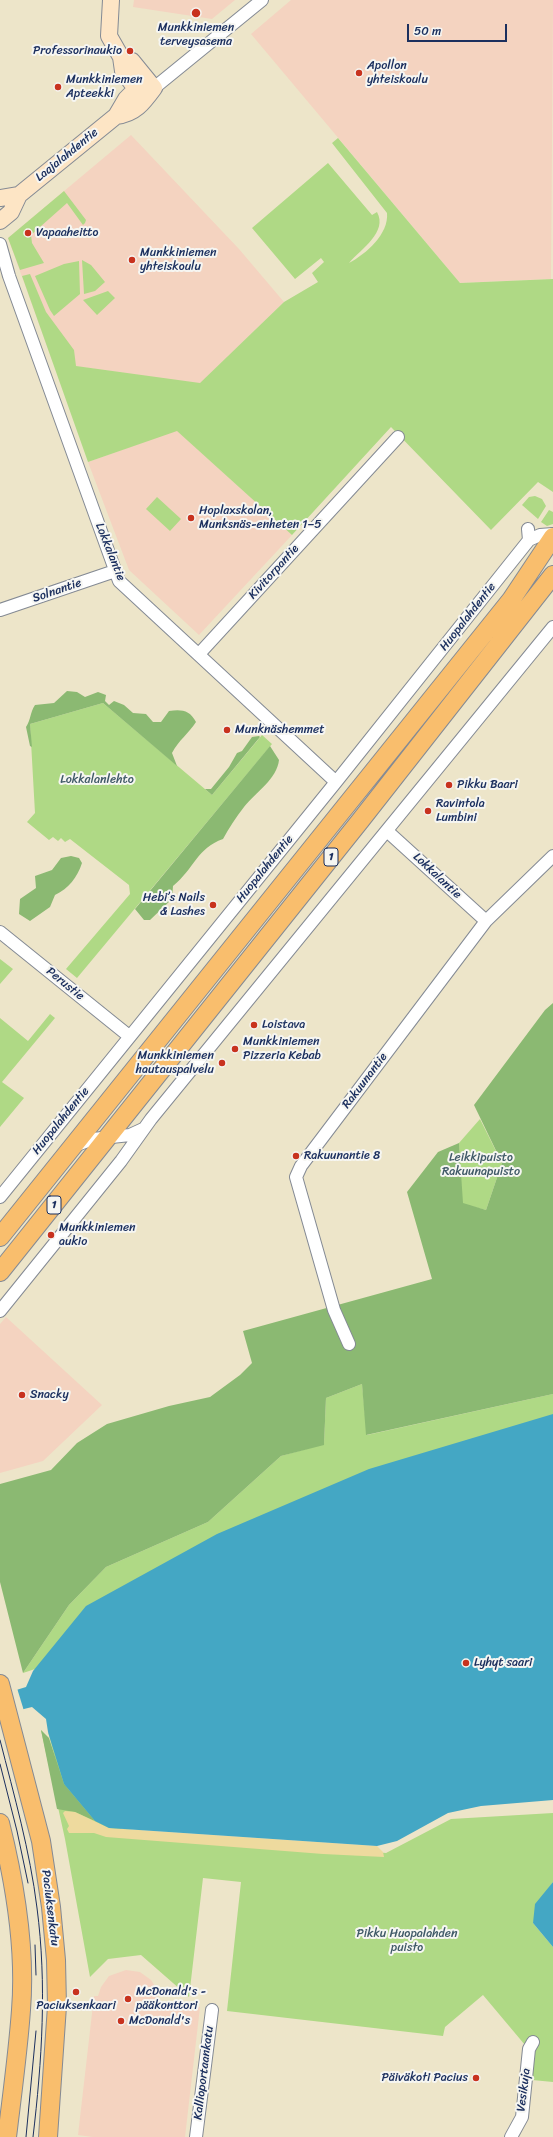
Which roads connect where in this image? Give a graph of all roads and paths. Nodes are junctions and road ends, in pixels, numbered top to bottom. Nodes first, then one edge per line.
1 (111, 0) edge
2 (262, 0) edge
3 (121, 57) junction
4 (154, 88) junction
5 (136, 89) junction
6 (116, 116) junction
7 (19, 194) junction
8 (0, 198) edge
9 (0, 221) edge
10 (0, 244) edge
11 (398, 437) dead end
12 (553, 536) edge
13 (115, 571) junction
14 (553, 575) edge
15 (0, 610) edge
16 (553, 627) edge
17 (198, 654) junction
18 (336, 782) junction
19 (387, 831) junction
20 (553, 856) edge
21 (486, 921) junction
22 (0, 932) edge
23 (129, 1036) junction
24 (144, 1129) junction
25 (108, 1138) junction
26 (72, 1146) junction
27 (4, 1183) edge
28 (0, 1197) edge
29 (1, 1232) edge
30 (0, 1272) edge
31 (3, 1309) edge
32 (349, 1344) dead end
33 (1, 1687) edge
34 (0, 1823) edge
35 (212, 2010) dead end
36 (533, 2042) dead end
37 (7, 2137) edge
38 (48, 2137) edge
39 (196, 2137) edge
40 (511, 2137) edge

1 - 3 street
2 - 4 street, Laajalahdentie
3 - 4 street
3 - 5 street
4 - 5 street
4 - 6 street, Laajalahdentie
5 - 6 street, Laajalahdentie
6 - 7 street, Laajalahdentie
7 - 8 street, Laajalahdentie
7 - 9 street, Laajalahdentie
10 - 13 street, Lokkalantie
11 - 17 street, Kivitorpantie
12 - 18 street, Huopalahdentie
12 - 26 main road, Huopalahdentie / 1
13 - 15 street, Solnantie
13 - 17 street, Lokkalantie
14 - 25 main road, 1
16 - 19 street
17 - 18 street, Lokkalantie
18 - 23 street, Huopalahdentie
19 - 21 street, Lokkalantie
19 - 24 street
20 - 21 street, Rakuunantie
21 - 32 street, Rakuunantie
22 - 23 street, Perustie
23 - 27 street, Huopalahdentie
24 - 25 street, Huopalahdentie
24 - 31 street
25 - 26 street, Huopalahdentie
25 - 30 main road, 1
26 - 29 main road, Huopalahdentie / 1
27 - 28 street, Huopalahdentie
33 - 38 main road, Paciuksenkatu
34 - 37 main road
35 - 39 street, Kallioportaankatu
36 - 40 street, Vesikuja

